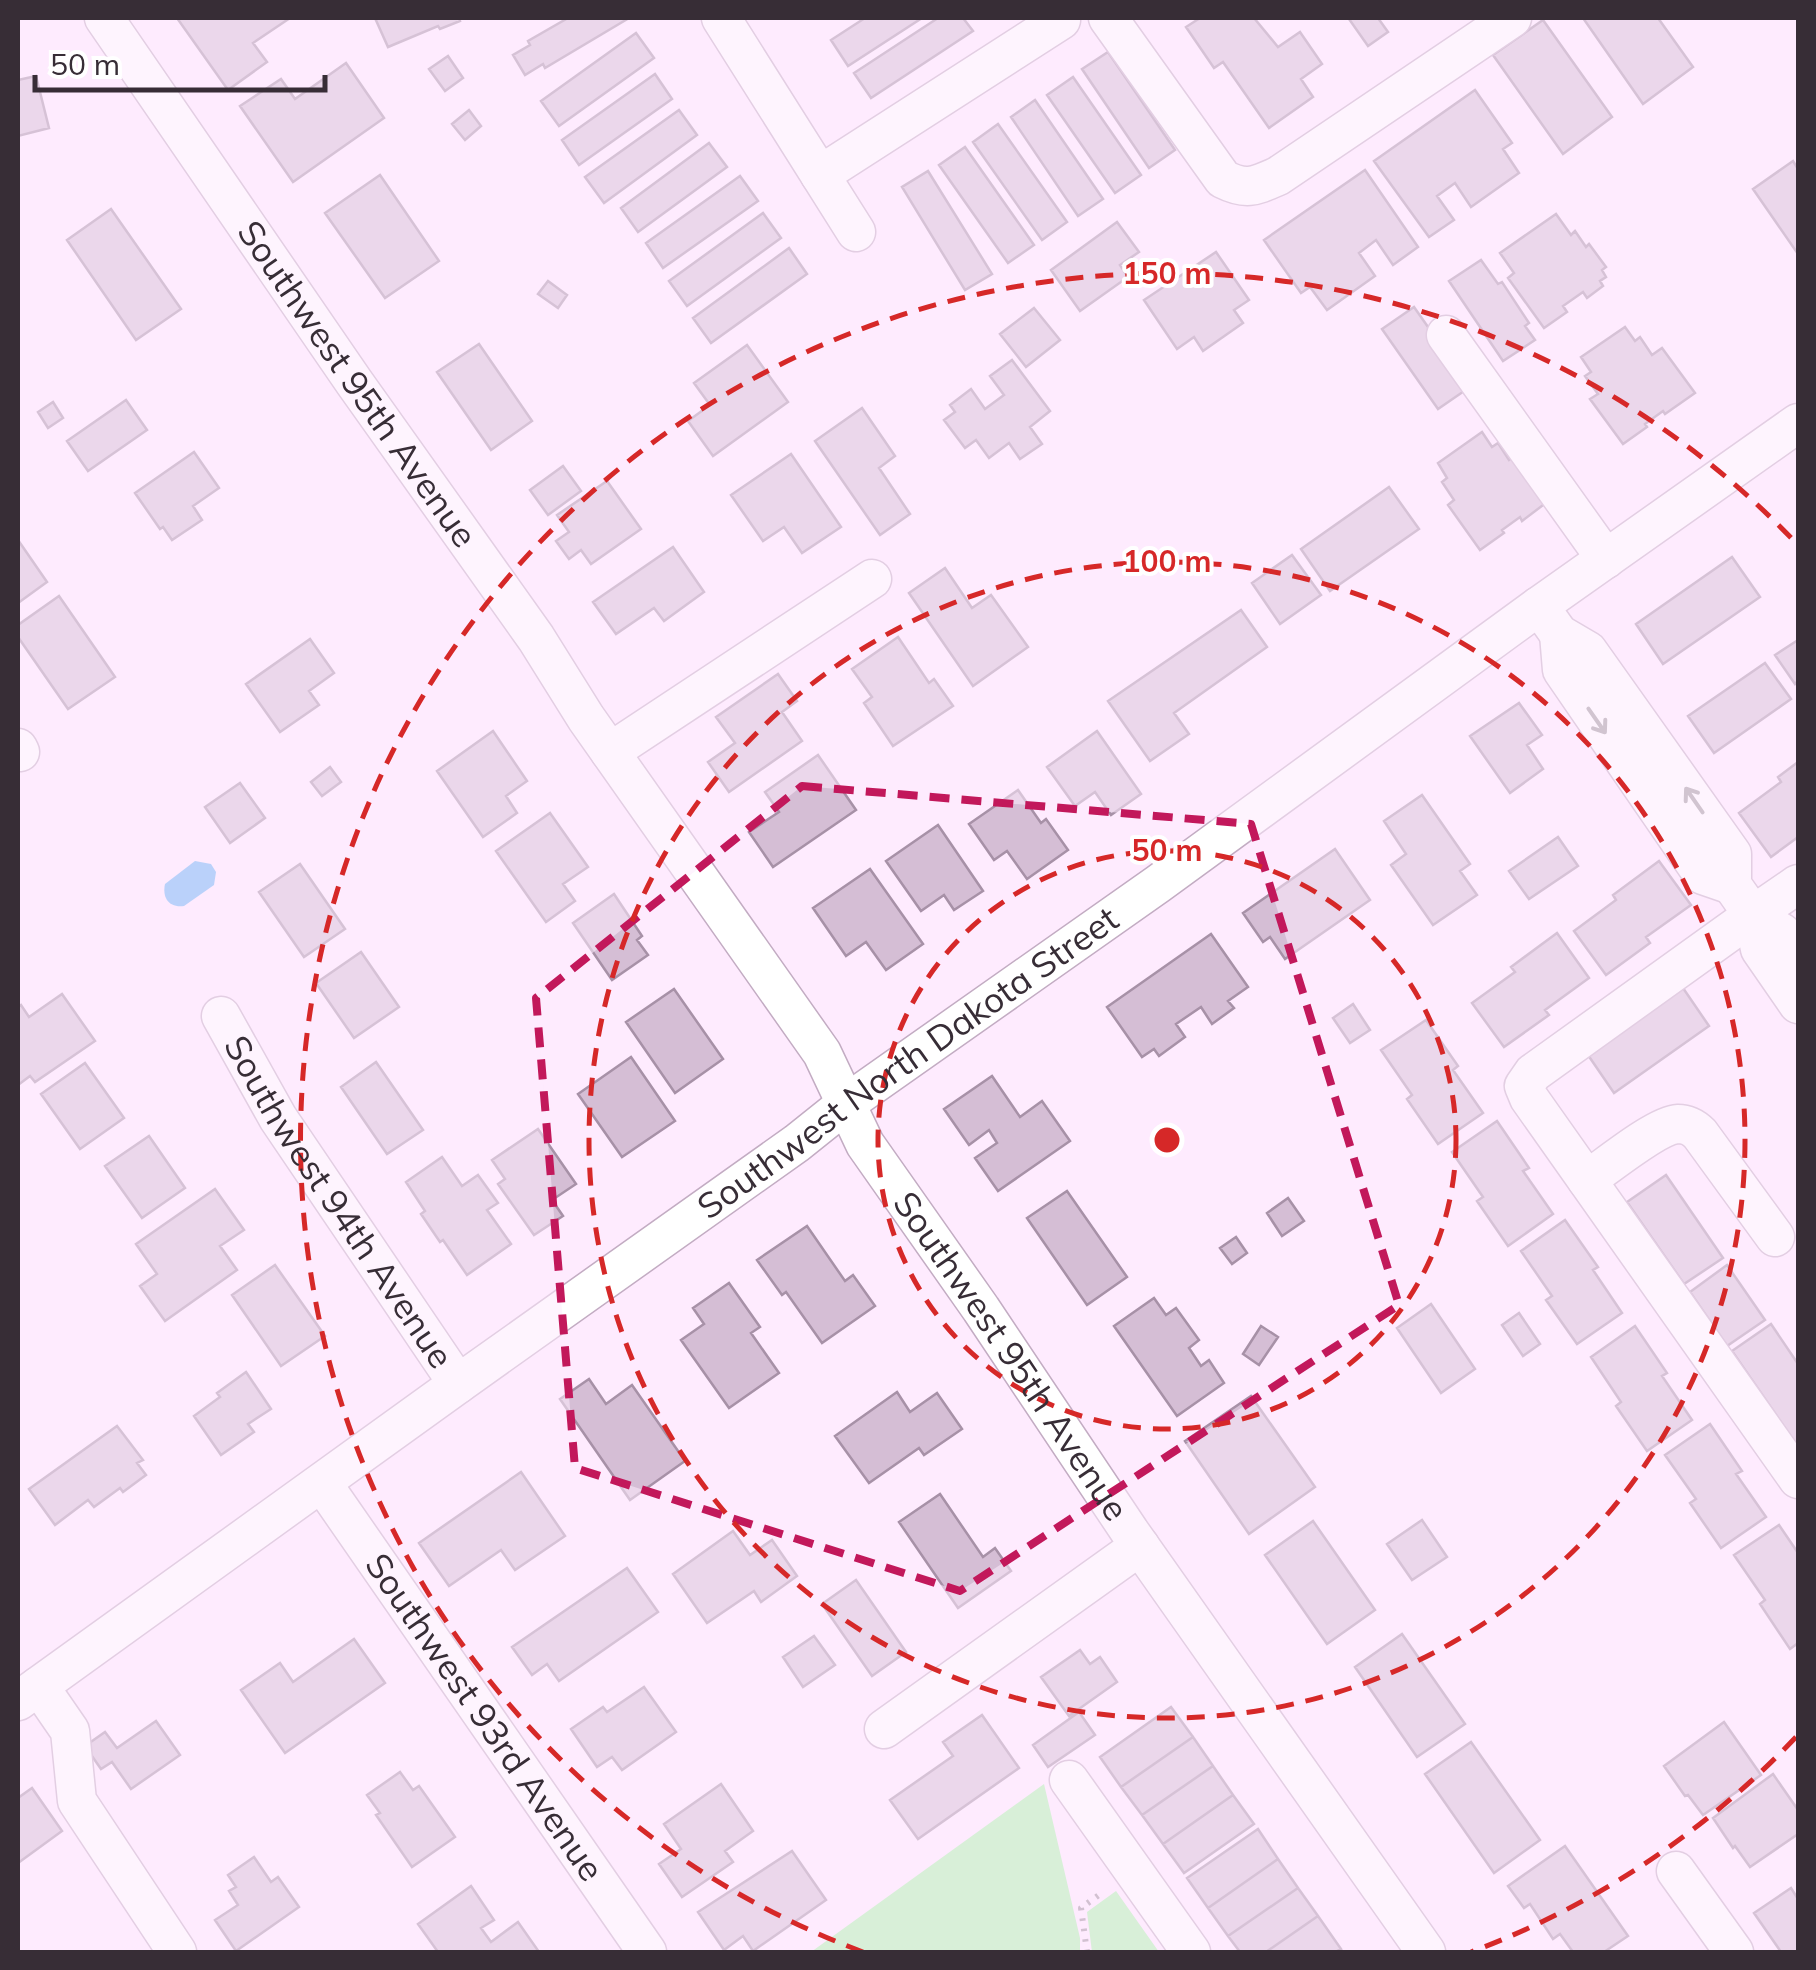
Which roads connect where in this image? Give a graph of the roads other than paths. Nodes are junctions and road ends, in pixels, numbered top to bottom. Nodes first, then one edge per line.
1 (104, 18) edge
2 (721, 18) edge
3 (1108, 18) edge
4 (1512, 18) edge
5 (1060, 20) edge
6 (820, 175) junction
7 (856, 232) dead end
8 (1446, 335) dead end
9 (1798, 423) edge
10 (1606, 559) junction
11 (872, 578) dead end
12 (1549, 620) junction
13 (610, 752) junction
14 (1798, 884) edge
15 (1743, 900) junction
16 (1798, 957) edge
17 (1798, 1004) edge
18 (221, 1016) dead end
19 (848, 1103) junction
20 (1587, 1180) junction
21 (1775, 1238) dead end
22 (458, 1384) junction
23 (1798, 1479) edge
24 (322, 1483) junction
25 (1140, 1546) junction
26 (28, 1694) edge
27 (884, 1729) dead end
28 (1069, 1780) dead end
29 (1676, 1871) dead end
30 (177, 1952) edge
31 (646, 1952) edge
32 (1191, 1952) edge
33 (1426, 1952) edge
34 (1734, 1952) edge

1 - 13 street, Southwest 95th Avenue
2 - 6 street
3 - 4 street
5 - 6 street
6 - 7 street
8 - 10 street
9 - 10 street, Southwest North Dakota Street
10 - 12 street, Southwest North Dakota Street
11 - 13 street
12 - 15 street
12 - 19 street, Southwest North Dakota Street
13 - 19 street, Southwest 95th Avenue
14 - 15 street
15 - 16 street
15 - 17 street
15 - 20 street
18 - 22 street, Southwest 94th Avenue
19 - 22 street, Southwest North Dakota Street
19 - 25 street, Southwest 95th Avenue
20 - 21 street
20 - 23 street
22 - 24 street, Southwest North Dakota Street
24 - 26 street, Southwest North Dakota Street
24 - 31 street, Southwest 93rd Avenue
25 - 27 street
25 - 33 street, Southwest 95th Avenue
26 - 30 street
28 - 32 street
29 - 34 street

